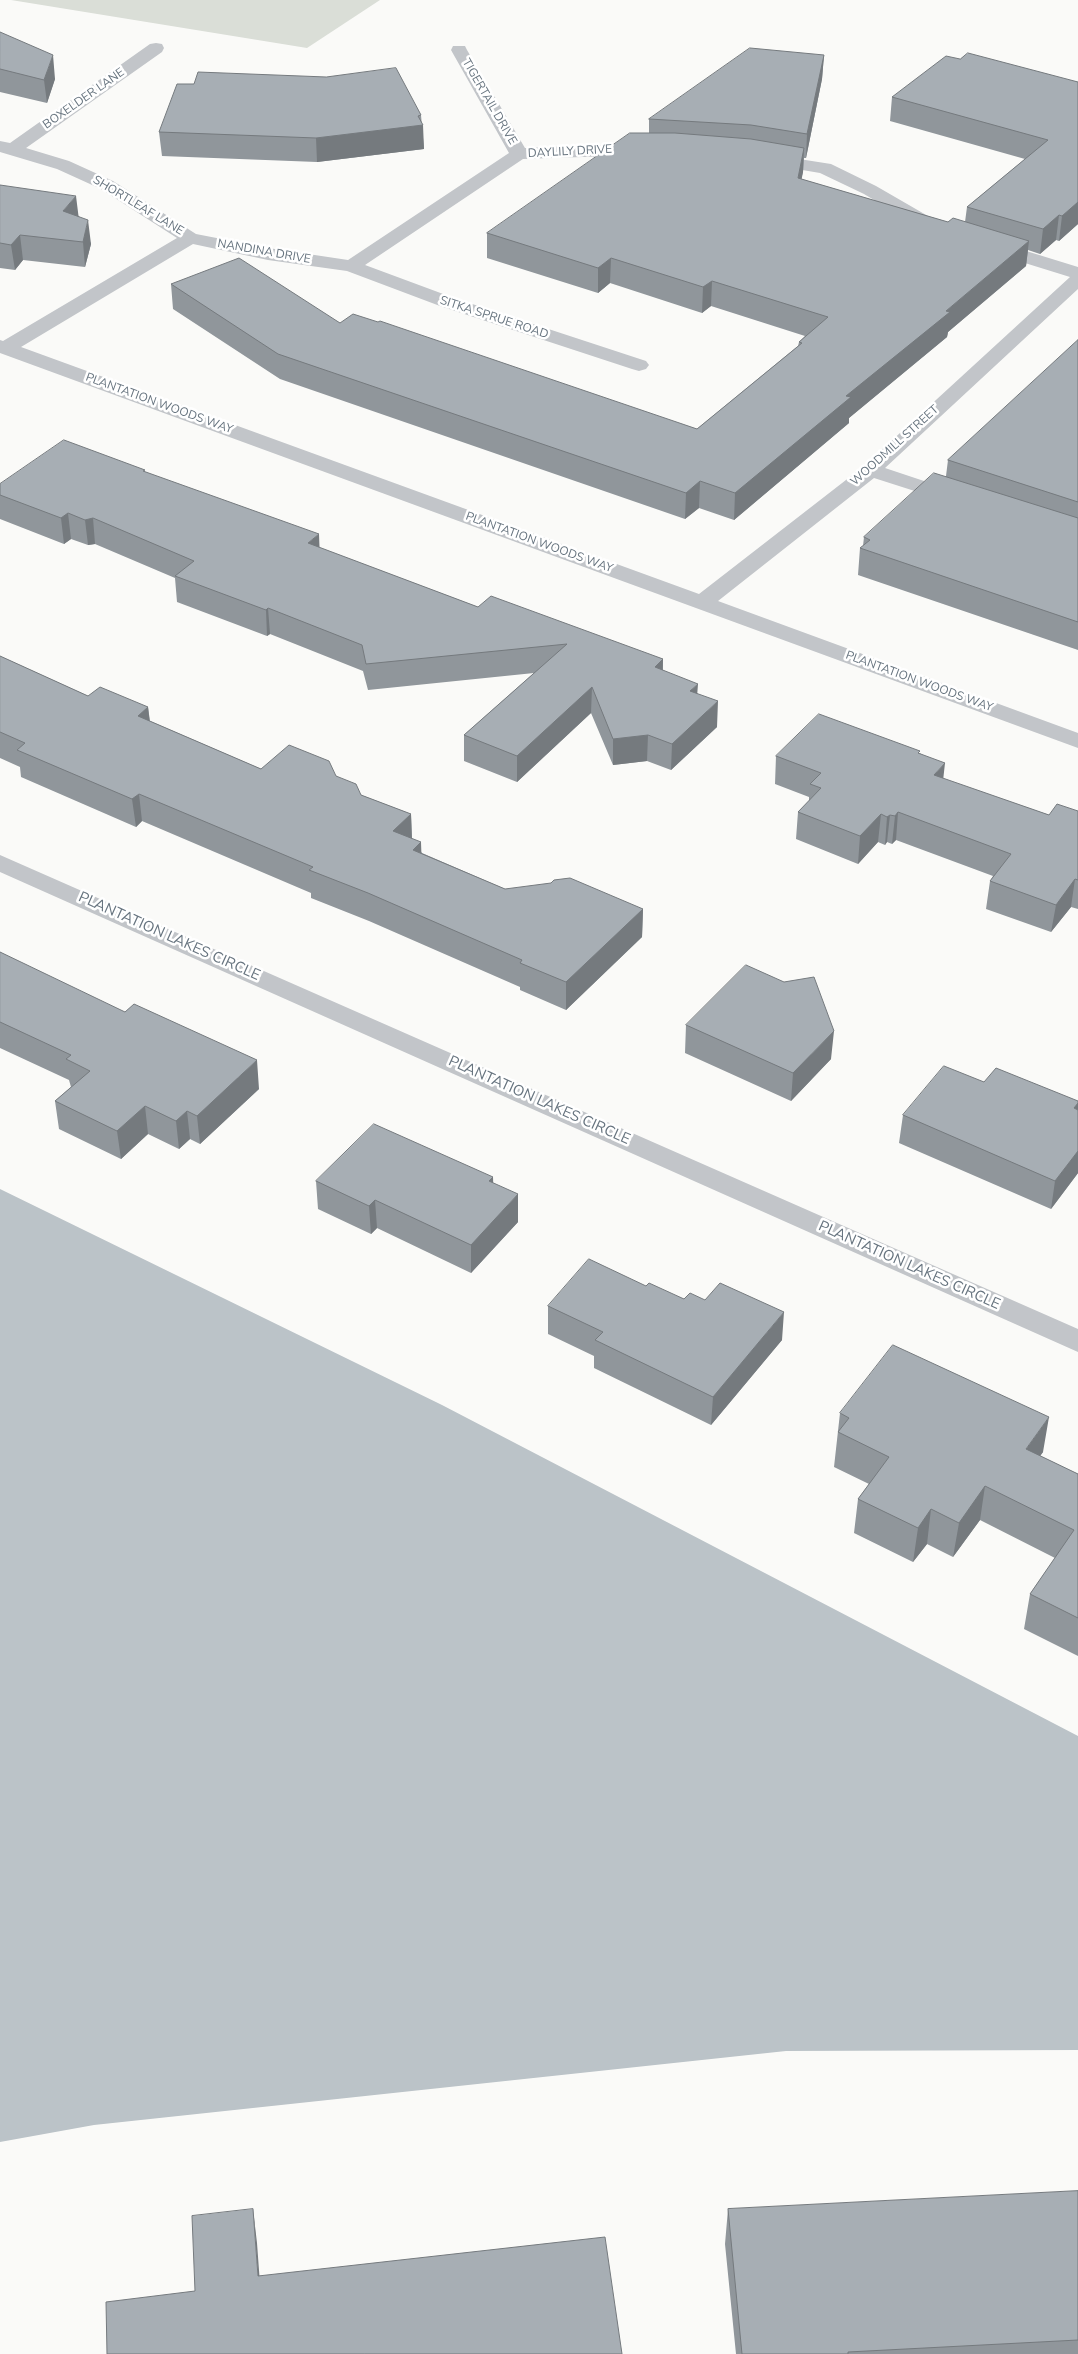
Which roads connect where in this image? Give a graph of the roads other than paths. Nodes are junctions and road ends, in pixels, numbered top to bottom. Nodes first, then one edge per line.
1 (156, 48) dead end
2 (459, 50) dead end
3 (6, 148) edge
4 (664, 150) edge
5 (519, 154) junction
6 (750, 156) edge
7 (952, 235) edge
8 (190, 238) junction
9 (971, 241) edge
10 (352, 266) junction
11 (1078, 273) edge
12 (1078, 279) edge
13 (2, 347) edge
14 (639, 365) dead end
15 (871, 470) junction
16 (975, 504) edge
17 (703, 602) junction
18 (1078, 741) edge
19 (0, 863) edge
20 (1078, 1341) edge

1 - 3 street, BOXELDER LANE
2 - 5 street, TIGERTAIL DRIVE
3 - 8 street, SHORTLEAF LANE
4 - 5 street, DAYLILY DRIVE
5 - 10 street
6 - 7 street
8 - 10 street, NANDINA DRIVE
8 - 13 street
9 - 11 street
10 - 14 street, SITKA SPRUE ROAD
12 - 15 street, WOODMILL STREET
13 - 17 street, PLANTATION WOODS WAY
15 - 16 street
15 - 17 street, WOODMILL STREET
17 - 18 street, PLANTATION WOODS WAY
19 - 20 street, PLANTATION LAKES CIRCLE

